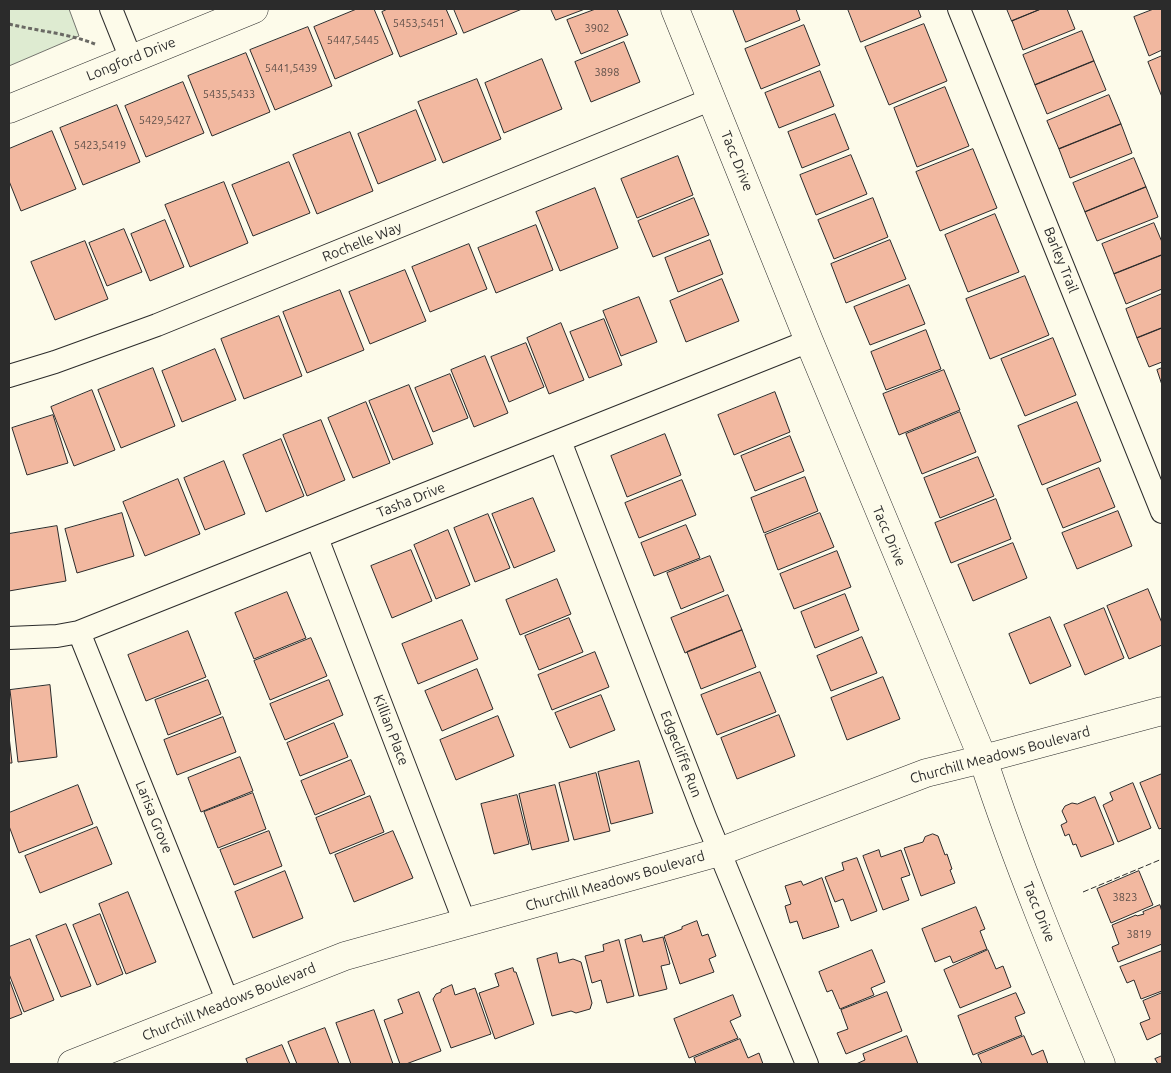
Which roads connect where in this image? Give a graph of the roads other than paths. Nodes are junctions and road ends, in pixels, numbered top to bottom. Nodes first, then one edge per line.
1 (111, 9) edge
2 (254, 9) edge
3 (675, 9) edge
4 (959, 9) edge
5 (131, 59) junction
6 (712, 99) junction
7 (9, 108) edge
8 (809, 341) junction
9 (9, 376) edge
10 (560, 441) junction
11 (1162, 512) edge
12 (317, 538) junction
13 (79, 632) junction
14 (9, 638) edge
15 (1162, 711) edge
16 (983, 759) junction
17 (719, 852) junction
18 (466, 923) junction
19 (228, 1002) junction
20 (72, 1064) edge
21 (807, 1064) edge
22 (1101, 1064) edge

1 - 5 street
2 - 5 street, Longford Drive
3 - 6 street, Tacc Drive
4 - 11 street, Barley Trail
5 - 7 street, Longford Drive
6 - 8 street, Tacc Drive
6 - 9 street, Rochelle Way
8 - 10 street, Tasha Drive
8 - 16 street, Tacc Drive
10 - 12 street, Tasha Drive
10 - 17 street, Edgecliffe Run
12 - 13 street, Tasha Drive
12 - 18 street, Killian Place
13 - 14 street, Tasha Drive
13 - 19 street, Larisa Grove
15 - 16 street, Churchill Meadows Boulevard
16 - 17 street, Churchill Meadows Boulevard
16 - 22 street, Tacc Drive
17 - 18 street, Churchill Meadows Boulevard
17 - 21 street, Edgecliffe Run
18 - 19 street, Churchill Meadows Boulevard
19 - 20 street, Churchill Meadows Boulevard

